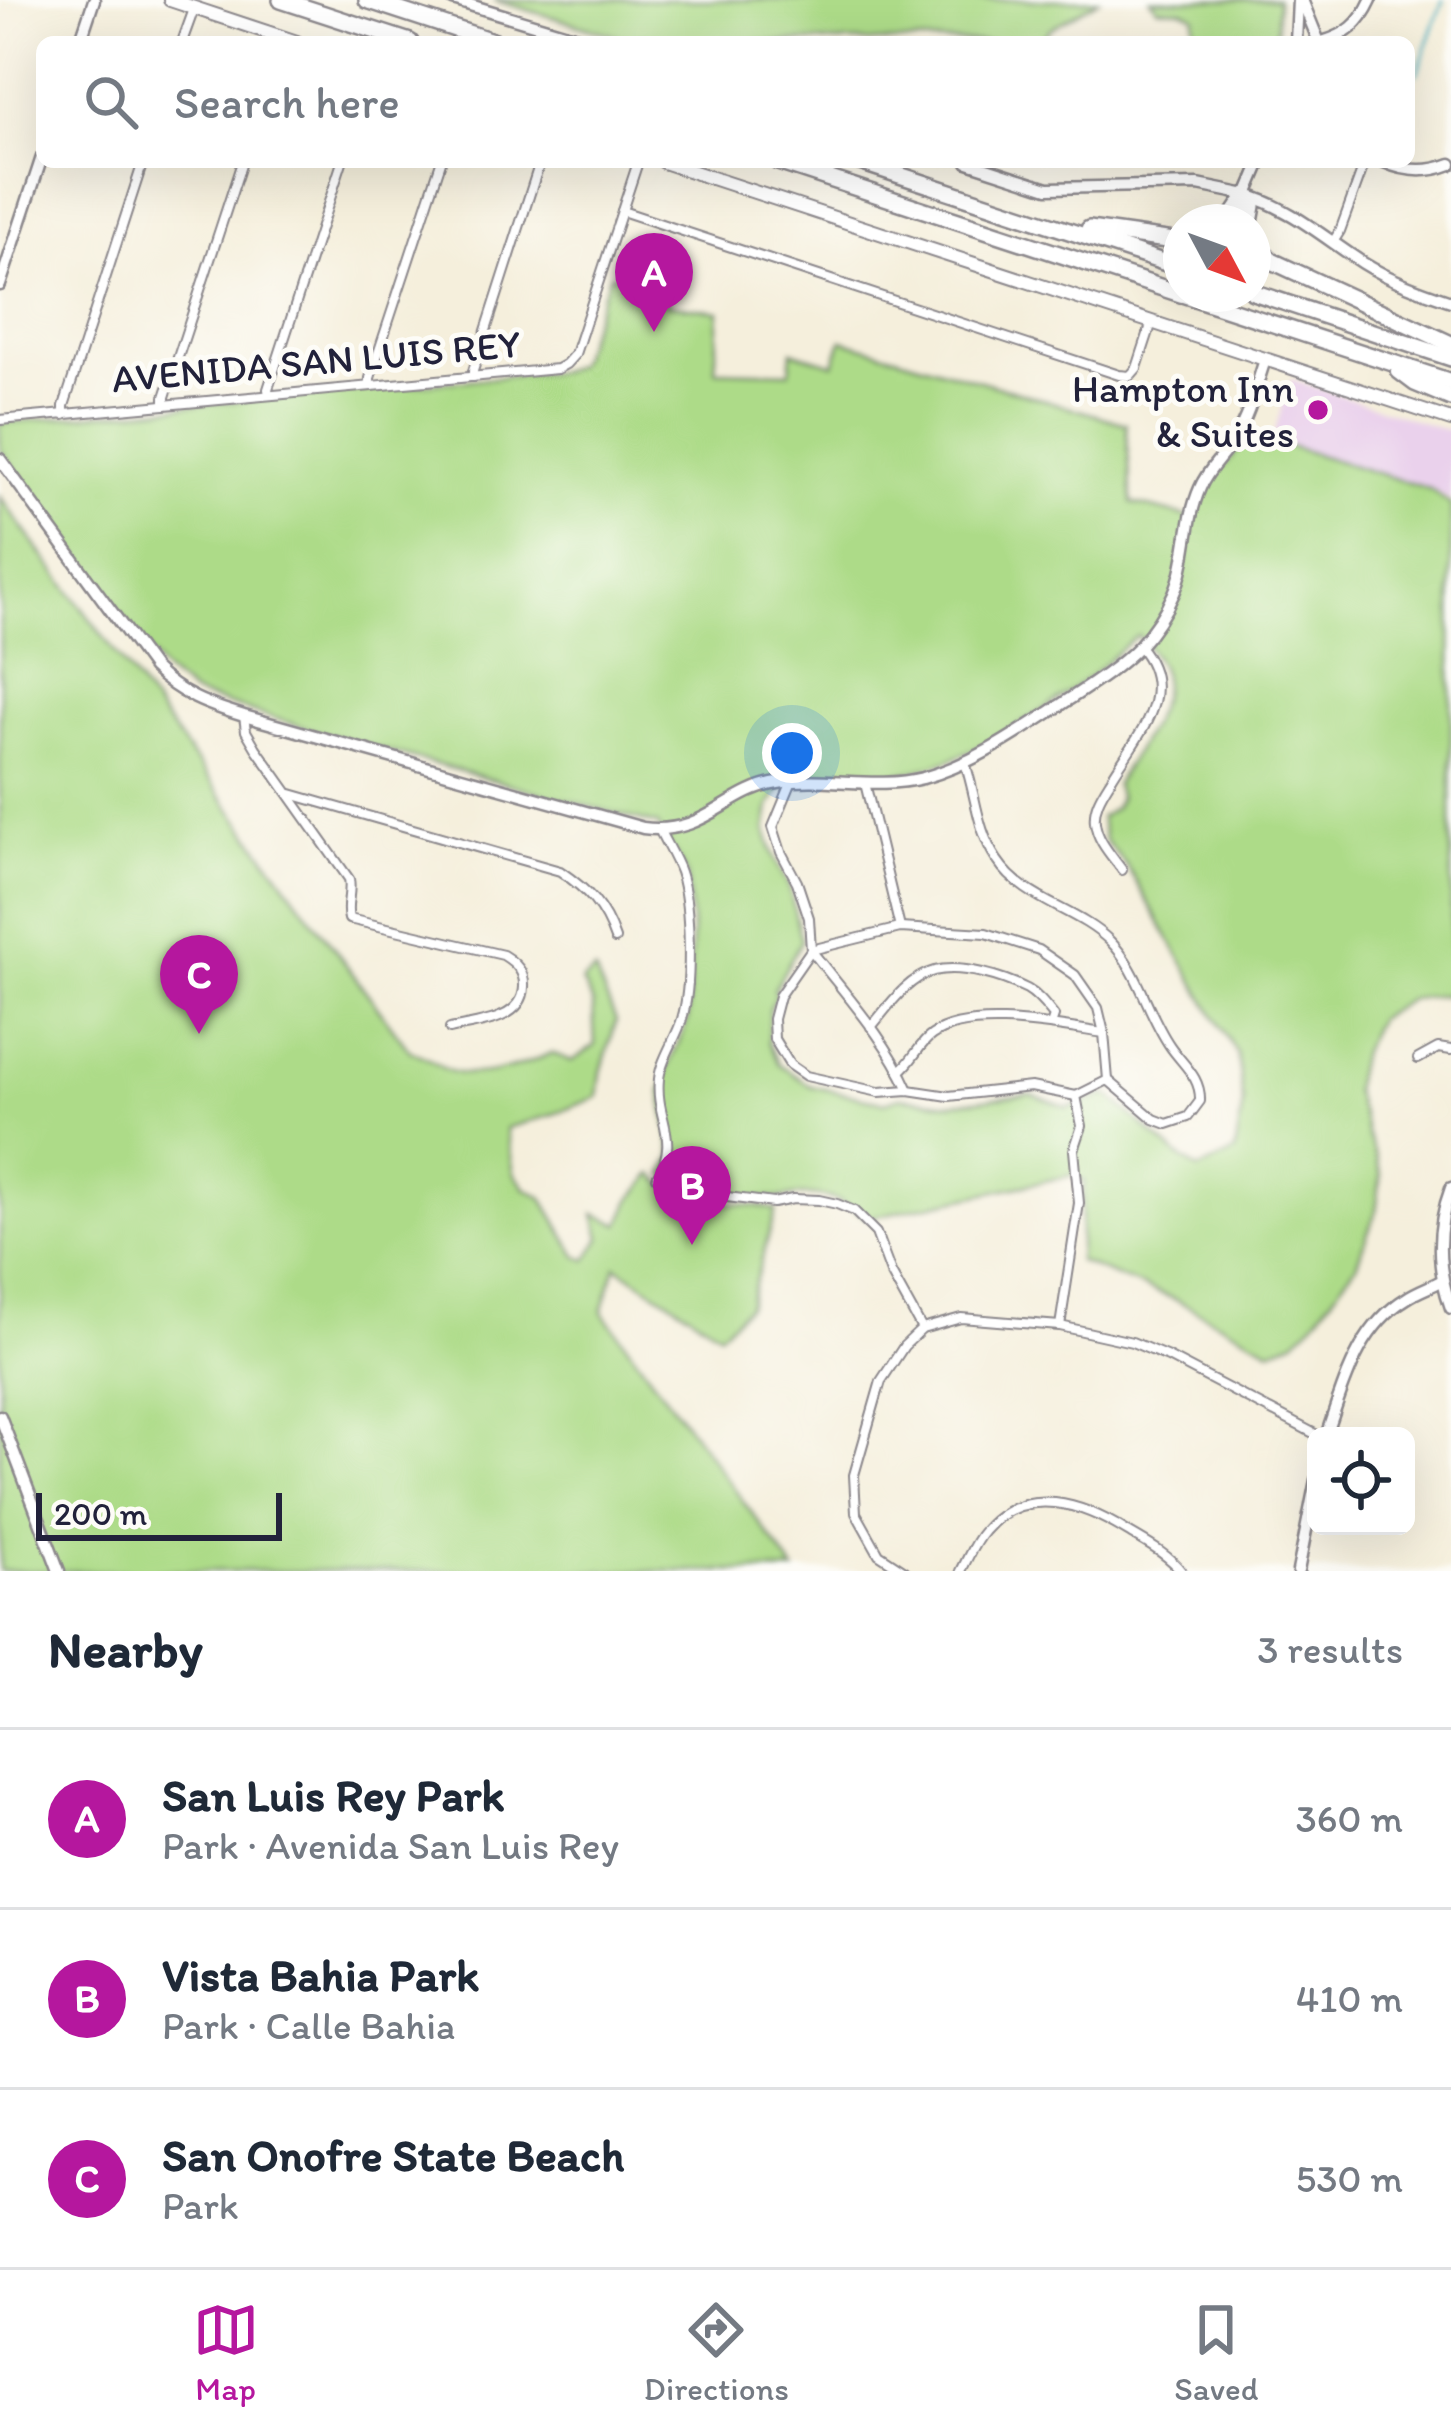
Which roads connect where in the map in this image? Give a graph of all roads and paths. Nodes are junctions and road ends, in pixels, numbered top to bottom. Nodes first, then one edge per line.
1 (94, 0) edge
2 (170, 0) edge
3 (281, 0) edge
4 (367, 0) edge
5 (453, 0) edge
6 (1300, 0) edge
7 (1371, 0) edge
8 (194, 8) junction
9 (82, 36) edge
10 (184, 36) edge
11 (276, 36) edge
12 (392, 36) edge
13 (477, 36) edge
14 (574, 36) edge
15 (1297, 36) edge
16 (1318, 36) edge
17 (1342, 36) edge
18 (1451, 164) edge
19 (38, 168) edge
20 (141, 168) edge
21 (240, 168) edge
22 (340, 168) edge
23 (439, 168) edge
24 (538, 168) edge
25 (636, 168) edge
26 (681, 168) edge
27 (796, 168) edge
28 (878, 168) edge
29 (986, 168) edge
30 (1259, 168) edge
31 (1363, 168) edge
32 (1404, 168) edge
33 (1247, 195) junction
34 (1241, 204) edge
35 (1252, 204) edge
36 (622, 211) junction
37 (1044, 223) junction
38 (1163, 240) edge
39 (1333, 242) junction
40 (1271, 259) edge
41 (1163, 262) edge
42 (0, 285) edge
43 (1163, 288) edge
44 (1271, 298) edge
45 (1451, 301) edge
46 (1237, 312) edge
47 (1152, 322) junction
48 (1451, 344) edge
49 (1451, 358) edge
50 (1382, 359) junction
51 (1265, 360) junction
52 (473, 377) junction
53 (1451, 382) edge
54 (370, 386) junction
55 (269, 395) junction
56 (1451, 398) edge
57 (165, 405) junction
58 (64, 415) junction
59 (0, 420) edge
60 (1451, 420) edge
61 (0, 459) edge
62 (1139, 646) junction
63 (244, 716) junction
64 (965, 763) junction
65 (792, 782) junction
66 (866, 783) junction
67 (290, 794) junction
68 (660, 830) junction
69 (1122, 870) dead end
70 (900, 928) junction
71 (615, 939) dead end
72 (811, 950) junction
73 (1051, 1025) junction
74 (871, 1027) junction
75 (450, 1029) dead end
76 (1104, 1033) junction
77 (1451, 1050) edge
78 (1418, 1060) dead end
79 (900, 1071) junction
80 (1108, 1080) junction
81 (909, 1090) junction
82 (1076, 1096) junction
83 (1451, 1187) edge
84 (1441, 1281) junction
85 (1451, 1308) edge
86 (1060, 1326) junction
87 (922, 1329) junction
88 (0, 1417) edge
89 (1326, 1427) edge
90 (1307, 1428) edge
91 (1307, 1526) edge
92 (59, 1571) edge
93 (905, 1571) edge
94 (961, 1571) edge
95 (1180, 1571) edge
96 (1298, 1571) edge

1 - 9 street
2 - 8 main road
3 - 12 highway
4 - 13 highway
5 - 14 street
6 - 15 street
6 - 16 street
7 - 17 street
8 - 10 street
8 - 11 main road
18 - 32 street
19 - 42 street
20 - 58 street
21 - 57 street
22 - 55 street
23 - 54 street
24 - 52 street
25 - 36 street, AVENIDA SAN LUIS REY
26 - 47 main road
27 - 43 highway
28 - 37 highway
29 - 33 street
30 - 33 street
31 - 39 street
33 - 34 highway
33 - 35 highway
33 - 39 street
36 - 47 street
36 - 52 street, AVENIDA SAN LUIS REY
37 - 38 highway
37 - 41 highway
39 - 45 street
40 - 48 highway
44 - 49 highway
46 - 50 highway
47 - 51 main road
50 - 53 highway
50 - 56 highway
51 - 60 main road
51 - 62 street
52 - 54 street, AVENIDA SAN LUIS REY
54 - 55 street, AVENIDA SAN LUIS REY
55 - 57 street, AVENIDA SAN LUIS REY
57 - 58 street, AVENIDA SAN LUIS REY
58 - 59 street, AVENIDA SAN LUIS REY
61 - 63 street
62 - 64 street
62 - 69 street
63 - 67 street
63 - 68 street
64 - 66 street
64 - 80 street
65 - 66 street
65 - 68 street
65 - 72 street
66 - 70 street
67 - 71 street
67 - 75 street
68 - 87 street
70 - 72 street
70 - 76 street
72 - 74 street
72 - 81 street
73 - 74 street
73 - 76 street
73 - 79 street
74 - 79 street
76 - 80 street
77 - 78 street
79 - 81 street
80 - 82 street
81 - 82 street
82 - 86 street
83 - 84 street
84 - 85 street
84 - 89 street
86 - 87 street
86 - 90 street
87 - 93 street
88 - 92 street
91 - 96 street
94 - 95 street

